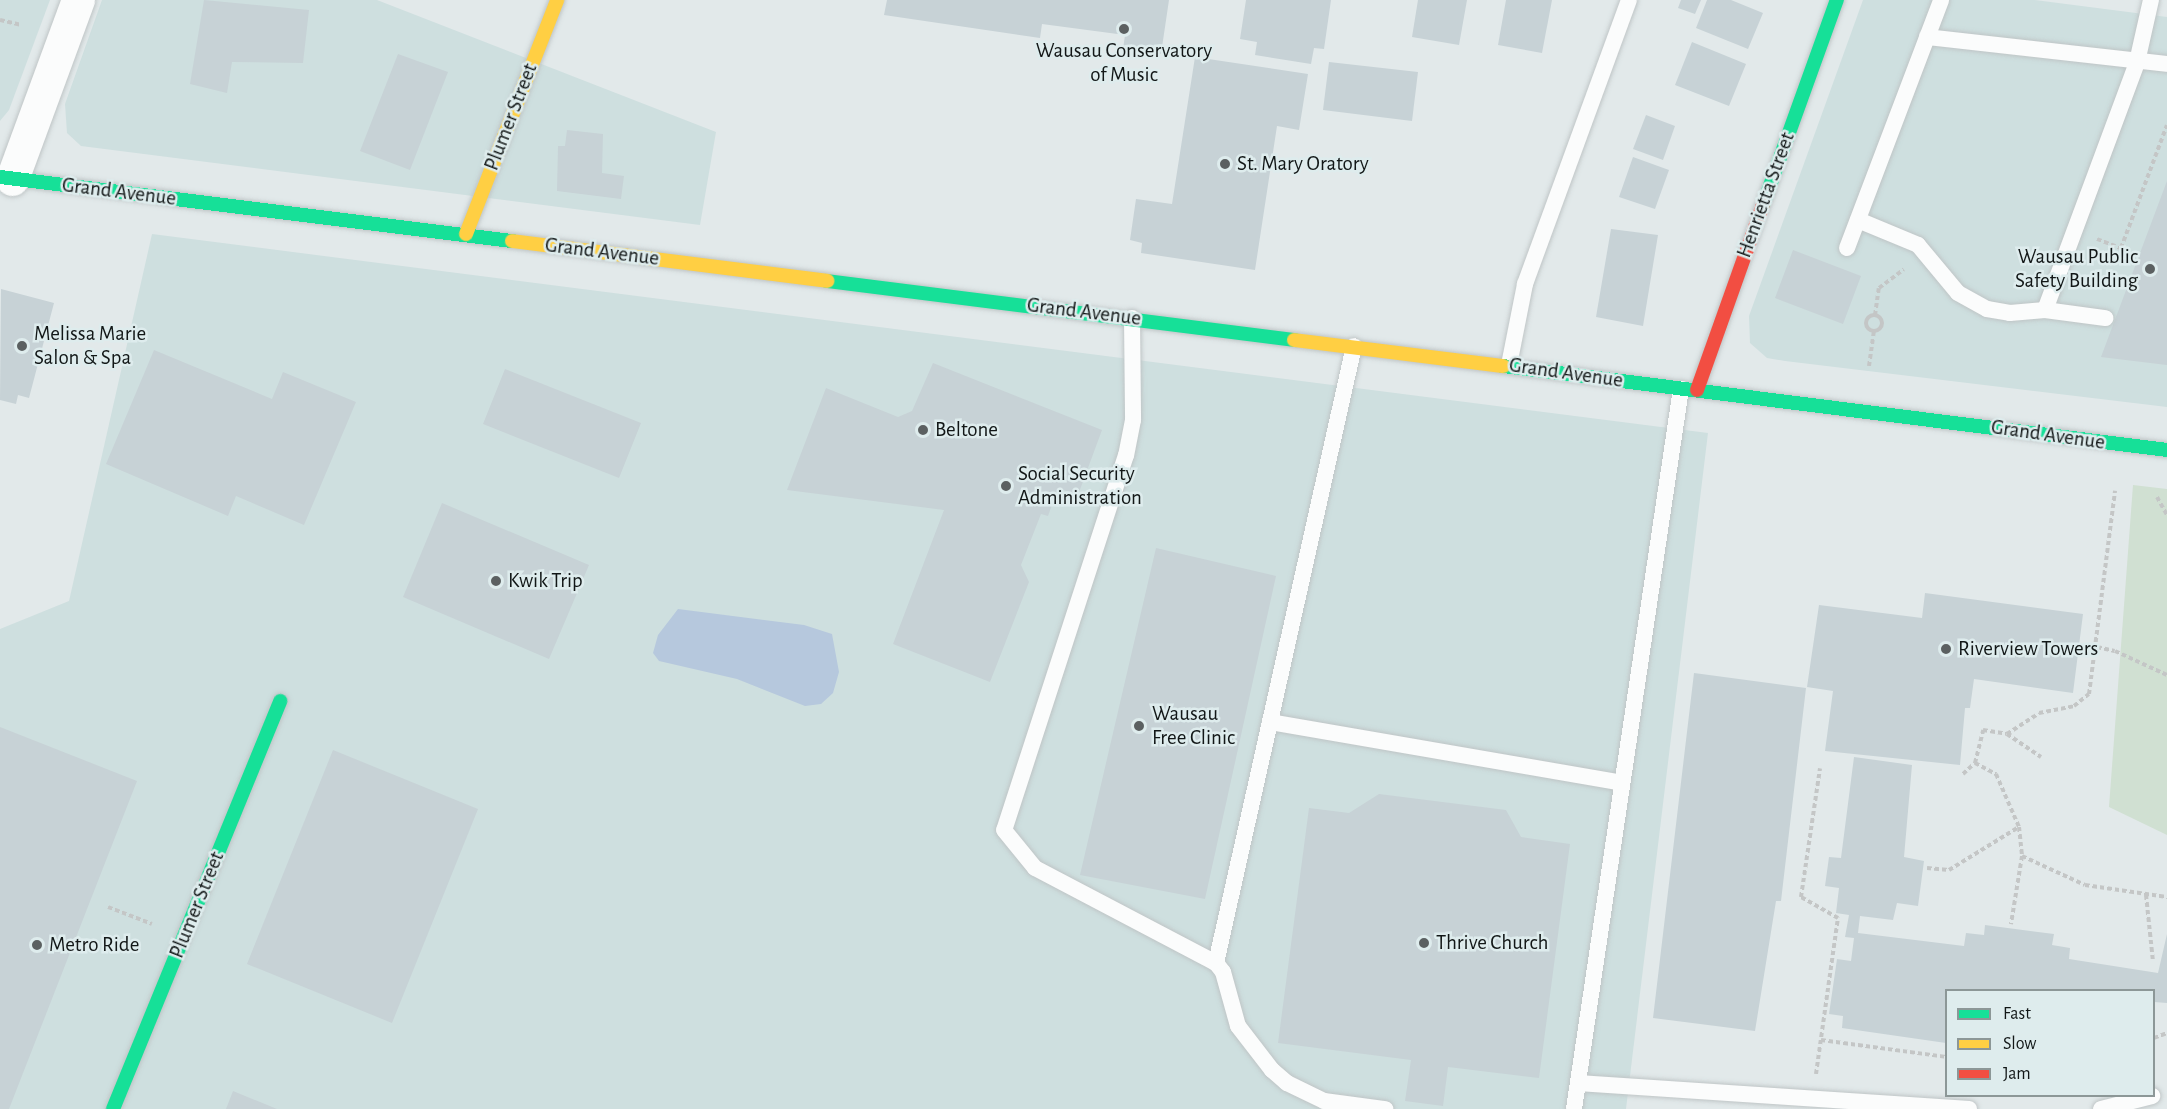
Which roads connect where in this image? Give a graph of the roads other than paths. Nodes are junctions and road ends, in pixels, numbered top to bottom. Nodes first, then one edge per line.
1 (78, 0) edge
2 (557, 0) edge
3 (1629, 0) edge
4 (1837, 0) edge
5 (1941, 0) edge
6 (2151, 0) edge
7 (1927, 37) junction
8 (2137, 62) junction
9 (2167, 64) edge
10 (6, 178) edge
11 (1858, 220) junction
12 (466, 234) junction
13 (1847, 248) dead end
14 (2045, 310) junction
15 (1132, 318) junction
16 (2105, 318) dead end
17 (1354, 346) junction
18 (1509, 365) junction
19 (1689, 390) junction
20 (2167, 450) edge
21 (280, 701) dead end
22 (1270, 722) junction
23 (1622, 783) junction
24 (1216, 963) junction
25 (1578, 1083) junction
26 (2146, 1097) edge
27 (113, 1109) edge
28 (1385, 1109) edge
29 (1574, 1109) edge
30 (1969, 1109) edge
31 (2101, 1109) edge

1 - 10 street
2 - 12 main road, Plumer Street
3 - 18 lane
4 - 19 main road, Henrietta Street
5 - 7 lane
6 - 8 lane
7 - 8 lane
7 - 11 lane
8 - 9 lane
8 - 14 lane
10 - 12 main road, Grand Avenue
11 - 13 lane
11 - 14 lane
12 - 15 main road, Grand Avenue
14 - 16 lane
15 - 17 main road, Grand Avenue
15 - 24 lane
17 - 18 main road, Grand Avenue
17 - 22 lane
18 - 19 main road, Grand Avenue
19 - 20 main road, Grand Avenue
19 - 23 lane
21 - 27 main road, Plumer Street
22 - 23 lane
22 - 24 lane
23 - 25 lane
24 - 28 lane
25 - 29 lane
25 - 30 lane
26 - 31 lane

